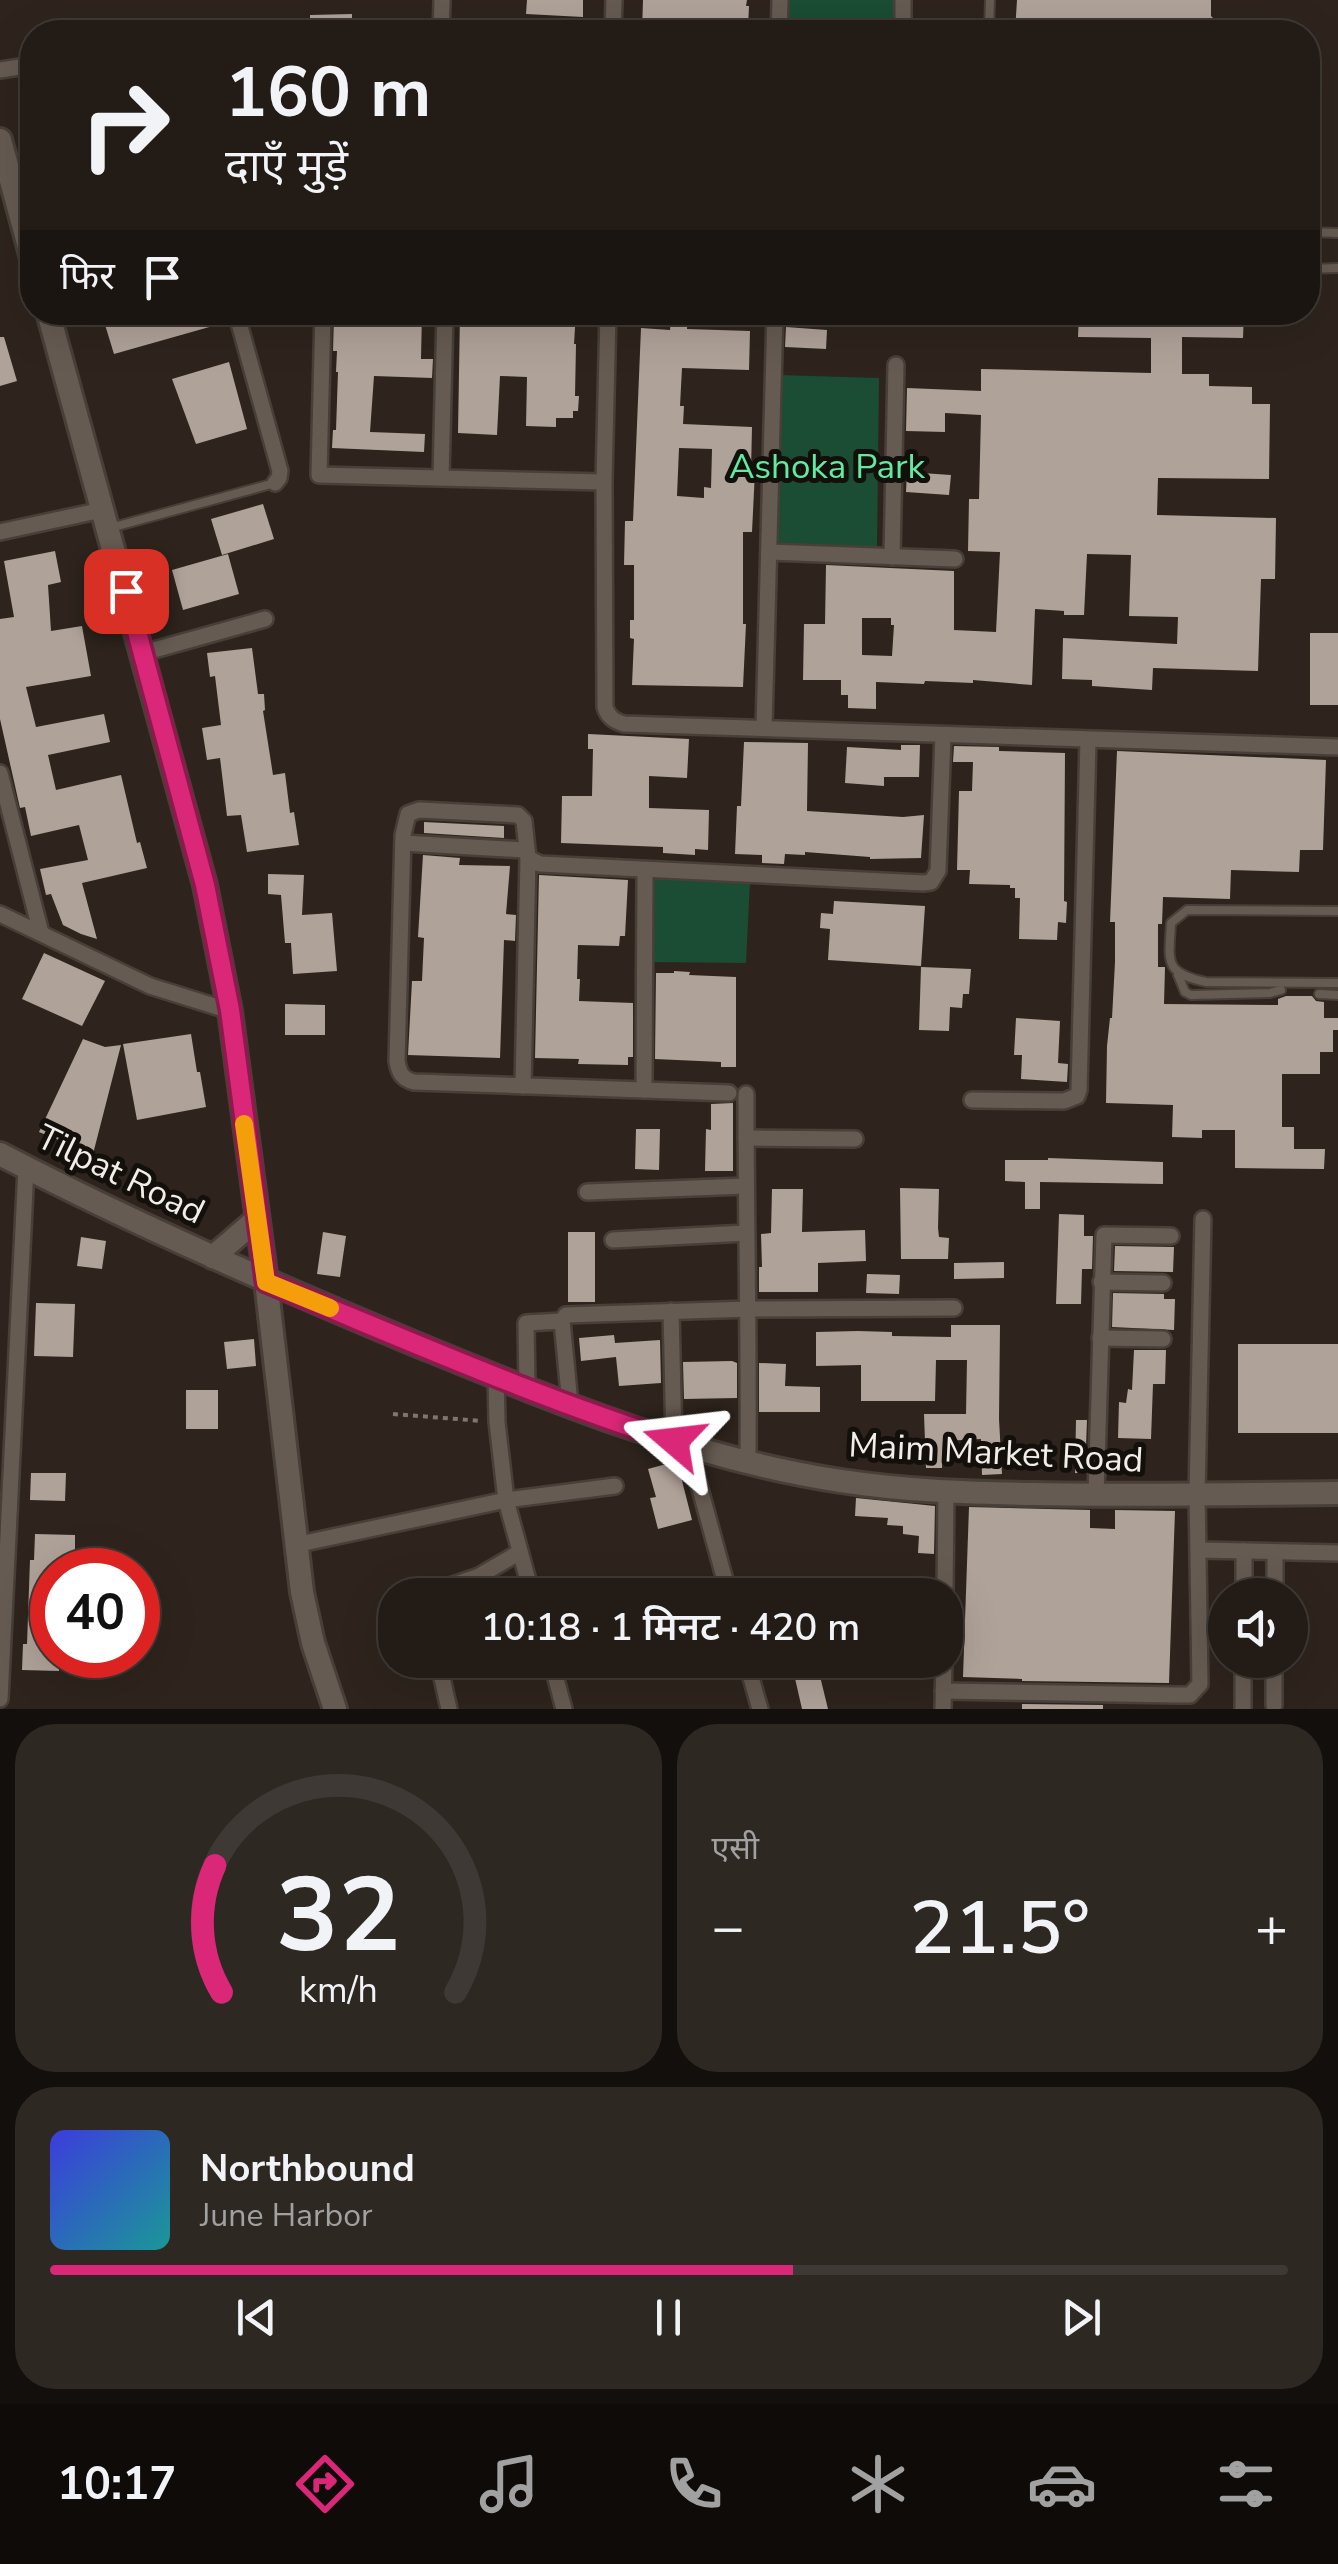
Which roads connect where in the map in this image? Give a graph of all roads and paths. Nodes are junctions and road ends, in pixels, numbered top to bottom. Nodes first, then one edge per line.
1 (0, 140) edge
2 (20, 214) edge
3 (52, 325) edge
4 (240, 325) edge
5 (324, 325) edge
6 (444, 325) edge
7 (608, 325) edge
8 (775, 325) edge
9 (896, 366) dead end
10 (441, 478) junction
11 (604, 482) junction
12 (275, 483) joint
13 (105, 519) junction
14 (0, 532) edge
15 (769, 552) junction
16 (892, 557) junction
17 (956, 559) dead end
18 (265, 619) dead end
19 (143, 653) junction
20 (764, 728) junction
21 (943, 735) junction
22 (1088, 740) junction
23 (1338, 746) edge
24 (0, 772) edge
25 (403, 843) junction
26 (527, 854) junction
27 (645, 870) junction
28 (1338, 911) edge
29 (0, 914) edge
30 (41, 933) junction
31 (1176, 973) junction
32 (1338, 983) edge
33 (1281, 990) dead end
34 (1318, 994) dead end
35 (1338, 995) edge
36 (230, 1010) junction
37 (523, 1086) junction
38 (644, 1090) junction
39 (729, 1093) dead end
40 (746, 1094) dead end
41 (972, 1100) dead end
42 (746, 1138) junction
43 (855, 1139) dead end
44 (0, 1154) edge
45 (26, 1168) junction
46 (746, 1186) junction
47 (587, 1192) dead end
48 (257, 1219) junction
49 (1203, 1220) dead end
50 (746, 1233) junction
51 (1171, 1236) dead end
52 (613, 1240) dead end
53 (213, 1257) junction
54 (266, 1282) junction
55 (1102, 1282) junction
56 (1163, 1283) dead end
57 (954, 1308) dead end
58 (750, 1309) junction
59 (671, 1311) junction
60 (562, 1321) junction
61 (1100, 1338) junction
62 (1162, 1340) dead end
63 (496, 1377) junction
64 (527, 1388) junction
65 (570, 1404) junction
66 (7, 1410) edge
67 (393, 1414) dead end
68 (497, 1422) junction
69 (681, 1443) junction
70 (748, 1462) junction
71 (615, 1486) dead end
72 (946, 1492) junction
73 (1338, 1493) edge
74 (1197, 1494) junction
75 (1096, 1495) junction
76 (506, 1500) junction
77 (4, 1519) edge
78 (296, 1546) junction
79 (1198, 1550) junction
80 (1244, 1551) junction
81 (520, 1552) junction
82 (1276, 1552) junction
83 (1338, 1553) edge
84 (472, 1578) edge
85 (527, 1578) edge
86 (723, 1578) edge
87 (945, 1578) edge
88 (1244, 1578) edge
89 (1275, 1578) edge
90 (442, 1678) edge
91 (556, 1678) edge
92 (751, 1678) edge
93 (944, 1678) edge
94 (1243, 1678) edge
95 (1274, 1678) edge
96 (944, 1691) junction
97 (0, 1699) edge
98 (1190, 1702) edge
99 (1274, 1705) dead end
100 (335, 1709) edge
101 (449, 1709) edge
102 (564, 1709) edge
103 (760, 1709) edge
104 (944, 1709) edge
105 (1243, 1709) edge

1 - 2 street
3 - 13 street
4 - 12 street
5 - 10 street
6 - 10 street
7 - 11 street
8 - 15 street
9 - 16 street
10 - 11 street
11 - 20 street
12 - 13 lane
13 - 14 street
13 - 19 street
15 - 16 street
15 - 20 street
16 - 17 street
18 - 19 street
19 - 36 street
20 - 21 street
21 - 22 street
21 - 27 street
22 - 23 street
22 - 41 street
24 - 30 street
25 - 26 street
25 - 26 street
25 - 37 street
26 - 27 street
26 - 37 street
27 - 38 street
28 - 31 lane
29 - 30 street
30 - 36 street
31 - 32 lane
31 - 33 lane
34 - 35 lane
36 - 48 street
37 - 38 street
38 - 39 street
40 - 42 street
42 - 43 street
42 - 46 street
44 - 45 street, Tilpat Road
45 - 53 street, Tilpat Road
45 - 66 street
46 - 47 street
46 - 50 street
48 - 53 street
48 - 54 street
49 - 74 street
50 - 52 street
50 - 58 street
51 - 55 street
53 - 54 street, Tilpat Road
54 - 63 street, Maim Market Road
54 - 78 street
55 - 56 street
55 - 61 street
57 - 58 street
58 - 59 street
58 - 70 street
59 - 60 street
59 - 69 street
60 - 64 street
60 - 65 street
61 - 62 street
61 - 75 street
63 - 64 street, Maim Market Road
63 - 68 street
64 - 65 street, Maim Market Road
65 - 69 street, Maim Market Road
66 - 77 street
67 - 68 path
68 - 76 street
69 - 70 street, Maim Market Road
69 - 86 street
70 - 72 street, Maim Market Road
71 - 76 street
72 - 75 street, Maim Market Road
72 - 87 street
73 - 74 street, Maim Market Road
74 - 75 street, Maim Market Road
74 - 79 street
76 - 78 street
76 - 81 street
77 - 97 street
78 - 100 street
79 - 80 street
79 - 98 street
80 - 82 street
80 - 88 street
81 - 84 street
81 - 85 street
82 - 83 street
82 - 89 street
90 - 101 street
91 - 102 street
92 - 103 street
93 - 96 street
94 - 105 street
95 - 99 street
96 - 98 street
96 - 104 street

